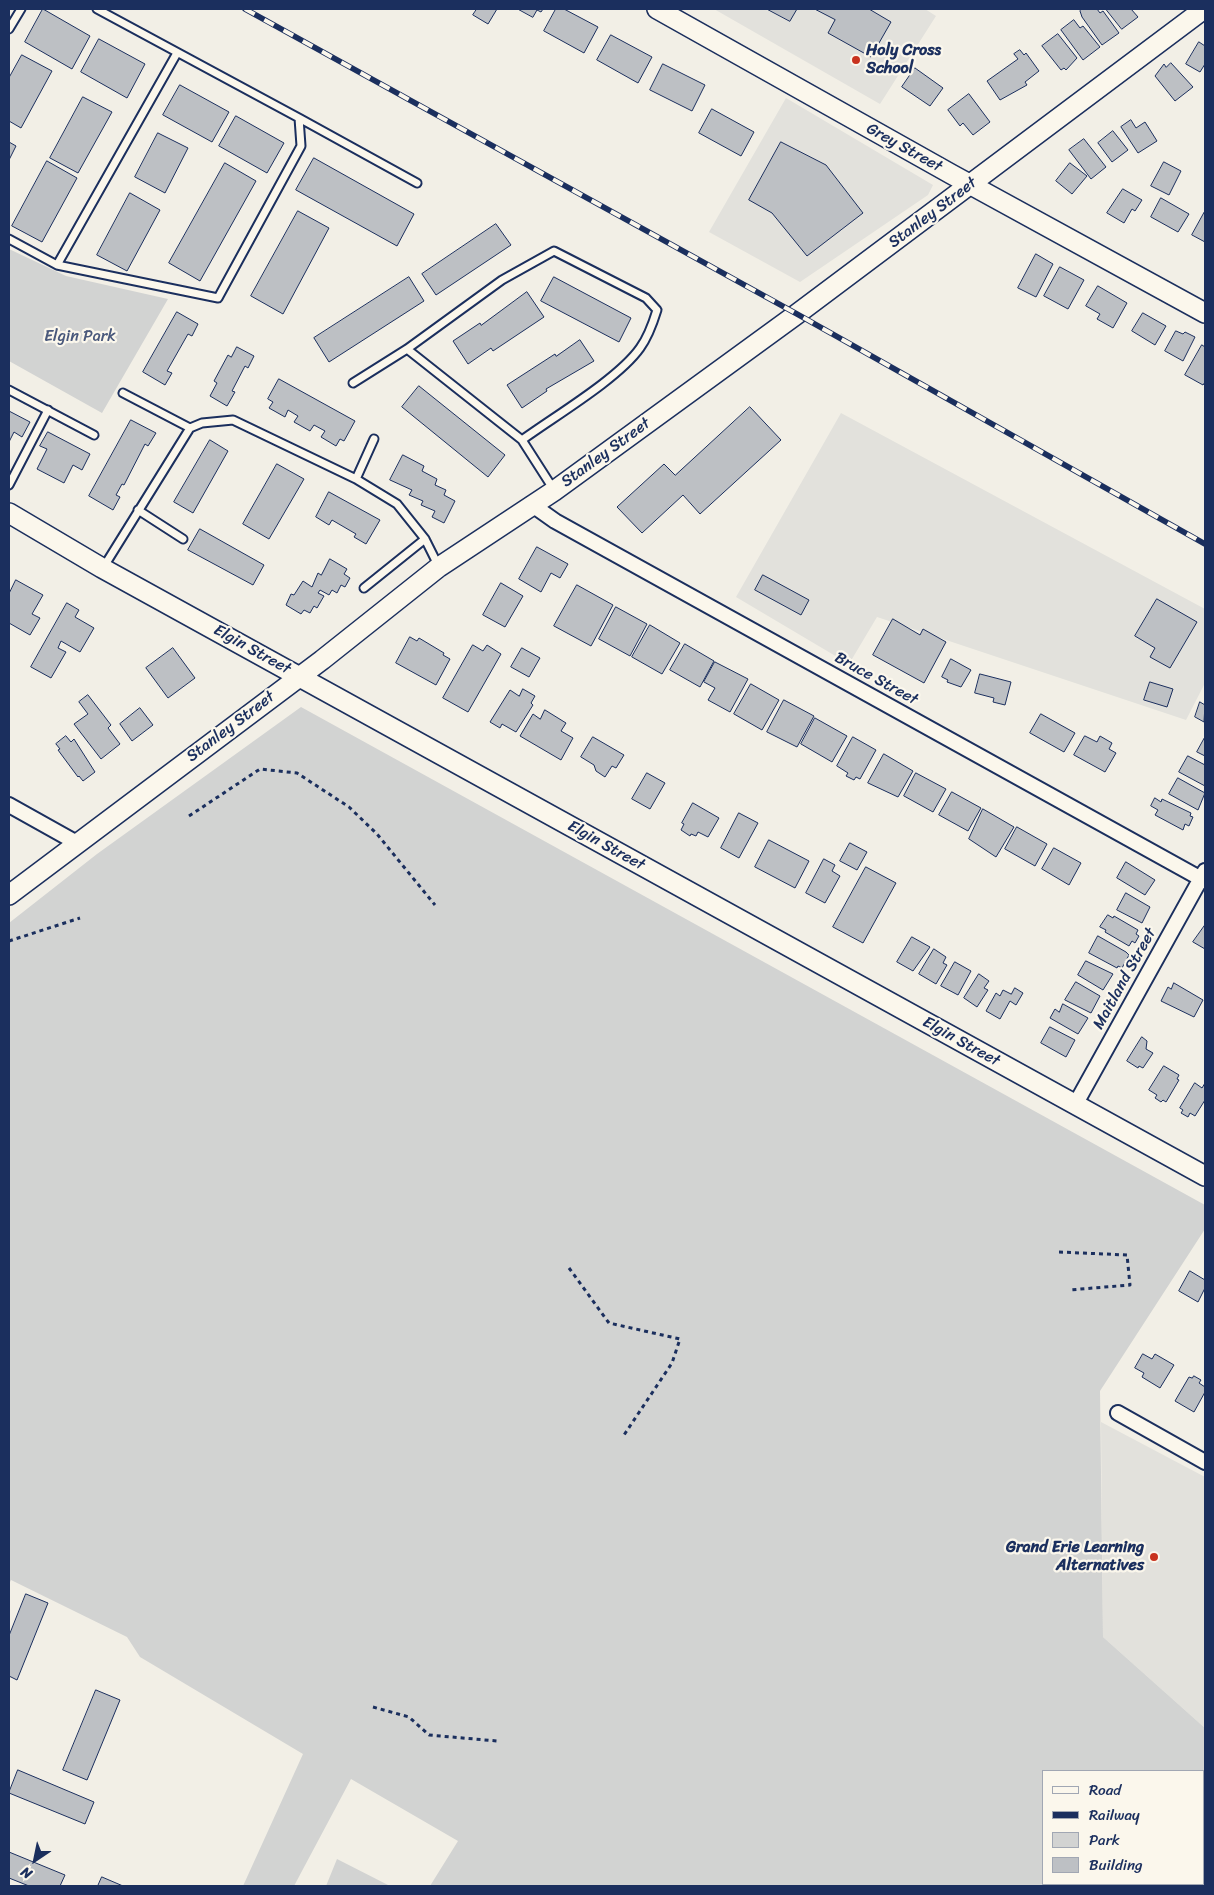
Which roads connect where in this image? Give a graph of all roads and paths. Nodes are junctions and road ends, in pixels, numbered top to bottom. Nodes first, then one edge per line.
1 (20, 9) edge
2 (97, 9) edge
3 (657, 9) edge
4 (1200, 11) edge
5 (9, 29) edge
6 (177, 53) junction
7 (299, 118) junction
8 (417, 183) dead end
9 (970, 185) junction
10 (9, 239) edge
11 (58, 265) junction
12 (1205, 314) edge
13 (407, 349) junction
14 (353, 382) dead end
15 (9, 390) edge
16 (123, 393) dead end
17 (48, 410) junction
18 (190, 428) junction
19 (94, 435) dead end
20 (374, 439) dead end
21 (522, 440) junction
22 (356, 479) junction
23 (9, 485) edge
24 (554, 491) junction
25 (531, 504) junction
26 (138, 510) junction
27 (9, 513) edge
28 (183, 539) dead end
29 (425, 539) junction
30 (439, 567) junction
31 (102, 568) junction
32 (364, 588) dead end
33 (298, 676) junction
34 (9, 805) edge
35 (190, 816) dead end
36 (77, 843) junction
37 (1204, 876) edge
38 (9, 895) edge
39 (435, 905) dead end
40 (80, 918) dead end
41 (9, 941) edge
42 (1075, 1105) junction
43 (1205, 1176) edge
44 (1059, 1252) dead end
45 (569, 1268) dead end
46 (1069, 1290) dead end
47 (1118, 1413) dead end
48 (624, 1435) dead end
49 (1205, 1462) edge
50 (373, 1707) dead end
51 (497, 1741) dead end

1 - 5 lane
2 - 6 lane
3 - 9 street, Grey Street
4 - 9 street, Stanley Street
6 - 7 lane
6 - 11 lane
7 - 8 lane
7 - 11 lane
9 - 12 street, Grey Street
9 - 24 street, Stanley Street
10 - 11 lane
13 - 14 lane
13 - 21 lane
13 - 21 lane
15 - 17 lane
16 - 18 lane
17 - 19 lane
17 - 23 lane
18 - 22 lane
18 - 26 lane
20 - 22 lane
21 - 24 lane
22 - 29 lane
24 - 25 street, Stanley Street
25 - 30 street, Stanley Street
25 - 37 street, Bruce Street
26 - 28 lane
26 - 31 lane
27 - 31 street, Elgin Street
29 - 30 lane
29 - 32 lane
30 - 33 street, Stanley Street
31 - 33 street, Elgin Street
33 - 36 street, Stanley Street
33 - 42 street, Elgin Street
34 - 36 street
35 - 39 path
36 - 38 street, Stanley Street
37 - 42 street, Maitland Street
40 - 41 path
42 - 43 street, Elgin Street
44 - 46 path
45 - 48 path
47 - 49 street
50 - 51 path

